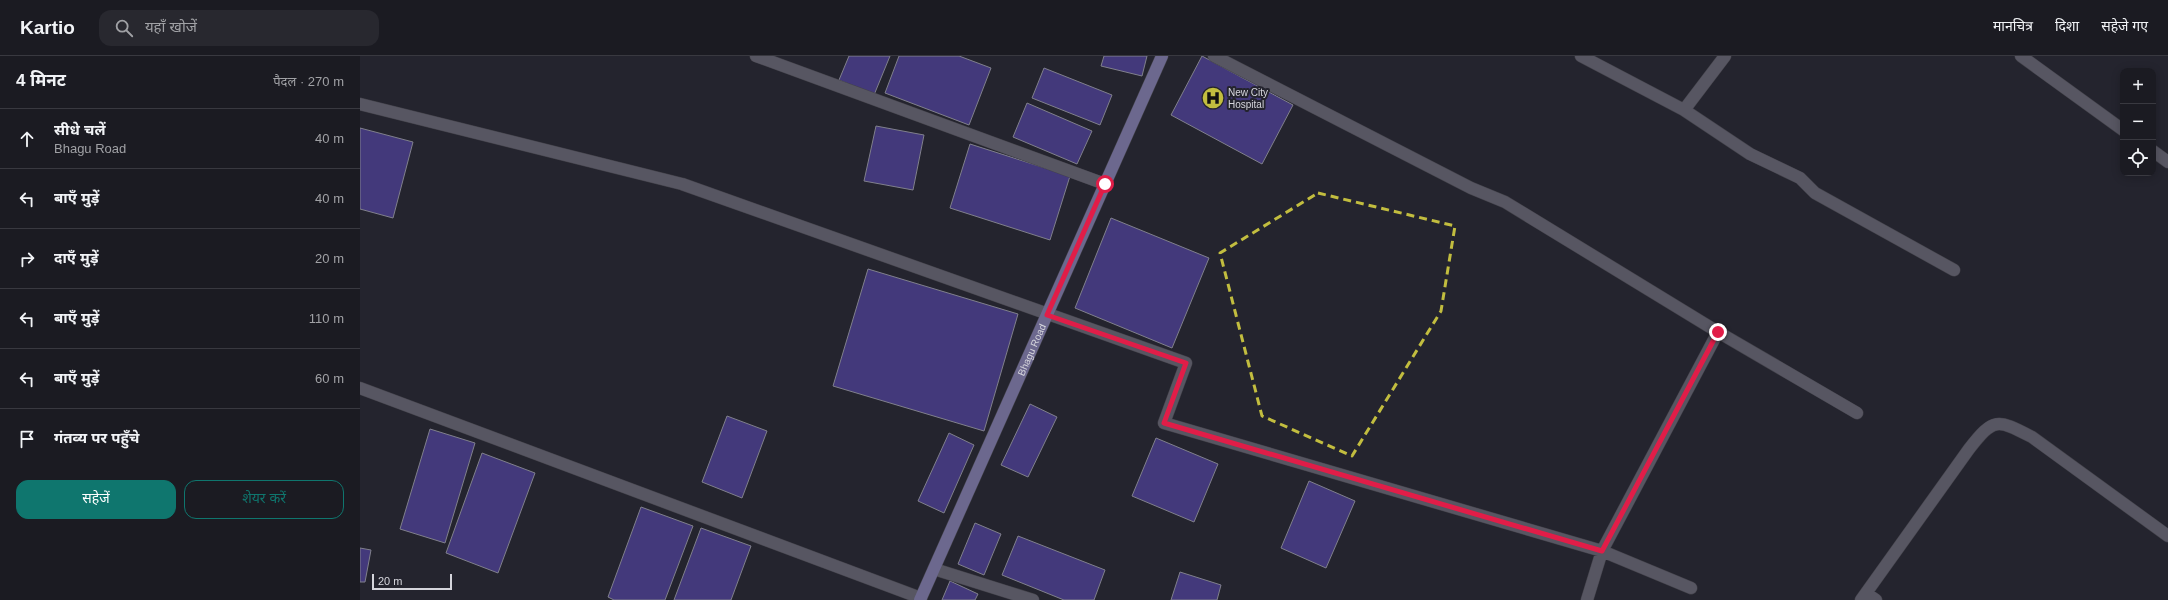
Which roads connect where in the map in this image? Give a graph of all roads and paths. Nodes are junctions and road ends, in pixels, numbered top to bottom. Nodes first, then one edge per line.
1 (756, 56) edge
2 (1162, 56) edge
3 (1214, 56) edge
4 (1581, 56) edge
5 (1725, 56) edge
6 (2021, 56) edge
7 (2036, 60) edge
8 (360, 104) edge
9 (1684, 110) junction
10 (2120, 128) edge
11 (2156, 153) edge
12 (2168, 162) edge
13 (1105, 184) junction
14 (1954, 270) dead end
15 (1047, 315) junction
16 (1718, 332) junction
17 (360, 388) edge
18 (1857, 413) dead end
19 (2168, 536) edge
20 (1602, 551) junction
21 (934, 569) junction
22 (1691, 588) dead end
23 (1868, 598) edge
24 (920, 599) edge
25 (1033, 600) edge
26 (1587, 600) edge

1 - 13 street
2 - 13 street, Bhagu Road
3 - 16 street
4 - 9 street
5 - 9 street
6 - 7 street
7 - 10 street
8 - 15 street
9 - 14 street
11 - 12 street
13 - 15 street, Bhagu Road
15 - 20 street
15 - 21 street, Bhagu Road
16 - 18 street
16 - 20 street
17 - 24 street
19 - 23 street
20 - 22 street
20 - 26 street
21 - 24 street, Bhagu Road
21 - 25 street

